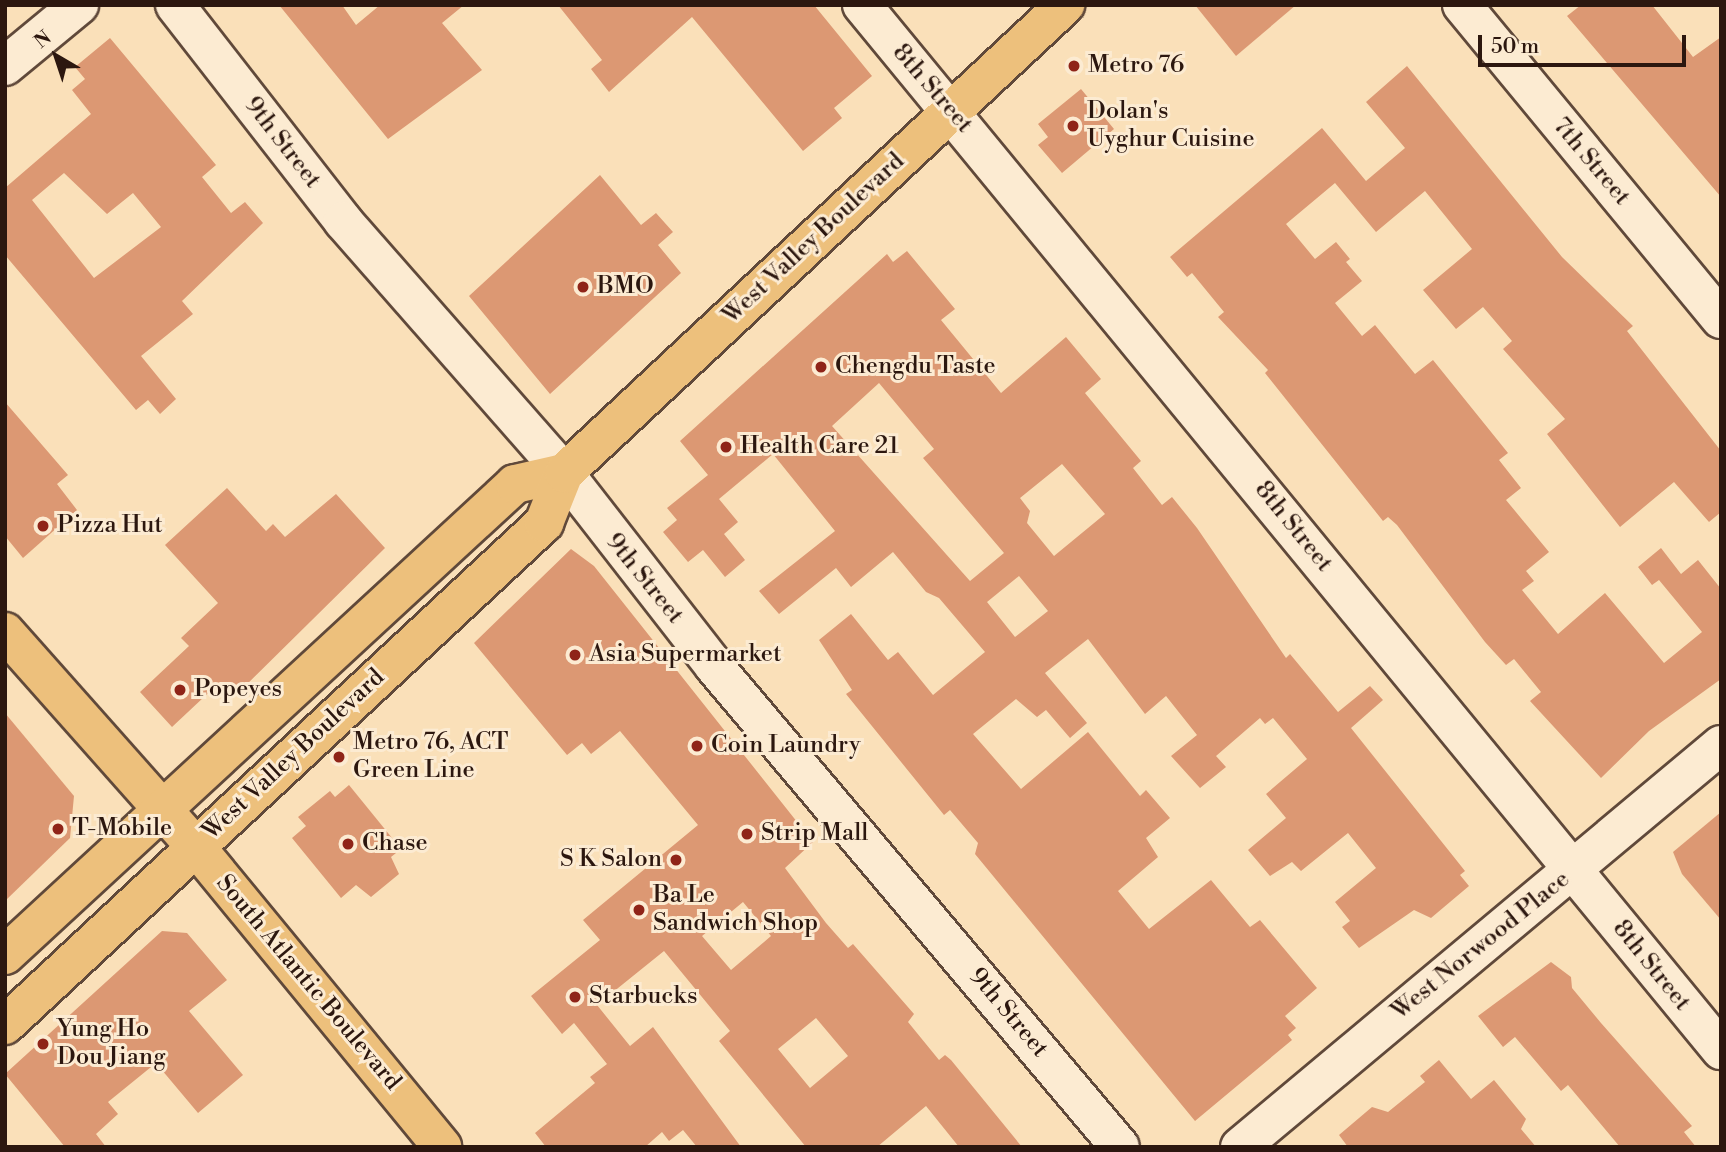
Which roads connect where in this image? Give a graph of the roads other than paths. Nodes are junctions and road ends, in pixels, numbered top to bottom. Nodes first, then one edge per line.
1 (79, 5) edge
2 (175, 5) edge
3 (862, 5) edge
4 (1065, 5) edge
5 (1462, 5) edge
6 (5, 66) edge
7 (951, 112) junction
8 (1721, 319) edge
9 (564, 473) junction
10 (5, 632) edge
11 (1721, 745) edge
12 (161, 809) junction
13 (196, 847) junction
14 (1574, 870) junction
15 (5, 955) edge
16 (5, 1024) edge
17 (1721, 1050) edge
18 (442, 1147) edge
19 (1120, 1147) edge
20 (1240, 1147) edge

1 - 6 street
2 - 9 street, 9th Street
3 - 7 street, 8th Street
4 - 7 main road, West Valley Boulevard
5 - 8 street, 7th Street
7 - 9 main road, West Valley Boulevard
7 - 14 street, 8th Street
9 - 12 main road, West Valley Boulevard
9 - 13 main road, West Valley Boulevard
9 - 19 street, 9th Street
10 - 12 main road, South Atlantic Boulevard
11 - 14 street, West Norwood Place
12 - 13 main road, South Atlantic Boulevard
12 - 15 main road, West Valley Boulevard
13 - 16 main road, West Valley Boulevard
13 - 18 main road, South Atlantic Boulevard
14 - 17 street, 8th Street
14 - 20 street, West Norwood Place

